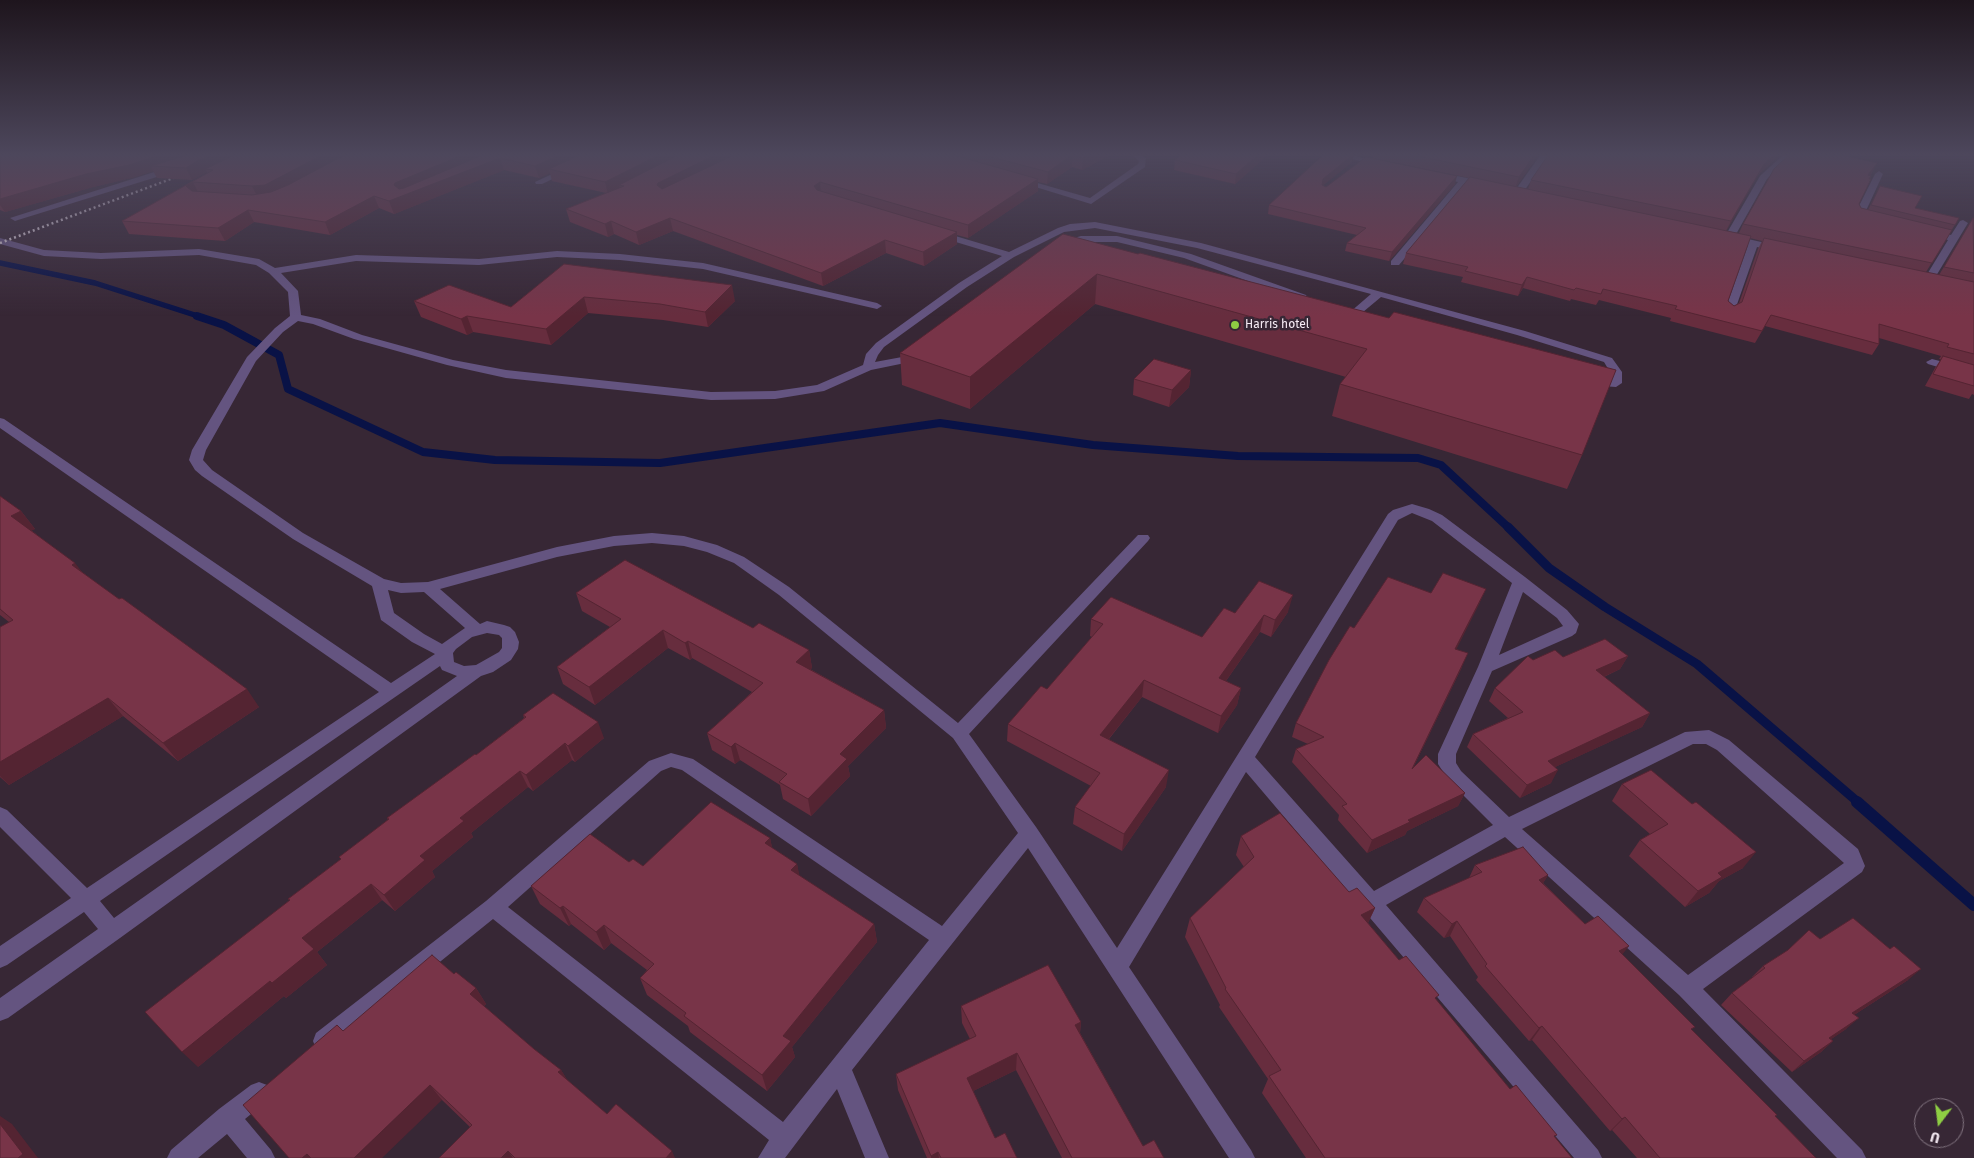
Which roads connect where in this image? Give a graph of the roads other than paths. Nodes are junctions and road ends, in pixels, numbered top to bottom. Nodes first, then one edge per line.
1 (48, 208) edge
2 (1081, 208) edge
3 (1098, 208) edge
4 (1441, 208) edge
5 (1744, 208) edge
6 (1863, 208) edge
7 (1093, 213) junction
8 (15, 218) dead end
9 (1878, 220) edge
10 (1963, 223) dead end
11 (1916, 229) edge
12 (925, 230) edge
13 (1097, 238) junction
14 (1953, 238) junction
15 (0, 241) edge
16 (1753, 244) junction
17 (1053, 247) edge
18 (1792, 252) edge
19 (1010, 255) junction
20 (1394, 263) dead end
21 (273, 271) junction
22 (1928, 281) edge
23 (1380, 293) junction
24 (1316, 302) edge
25 (876, 306) dead end
26 (1729, 313) edge
27 (1353, 315) edge
28 (296, 317) junction
29 (925, 347) edge
30 (1932, 362) dead end
31 (868, 367) junction
32 (1974, 374) edge
33 (1578, 379) edge
34 (0, 422) edge
35 (1143, 538) dead end
36 (1520, 581) junction
37 (379, 583) junction
38 (428, 587) junction
39 (476, 629) junction
40 (445, 654) junction
41 (1486, 667) junction
42 (476, 671) junction
43 (390, 691) junction
44 (959, 733) junction
45 (1245, 758) junction
46 (0, 815) edge
47 (1507, 827) junction
48 (1028, 832) junction
49 (86, 900) junction
50 (1372, 903) junction
51 (493, 907) junction
52 (113, 931) junction
53 (943, 938) junction
54 (0, 958) edge
55 (1117, 967) junction
56 (1687, 988) junction
57 (0, 1011) edge
58 (306, 1056) edge
59 (840, 1067) junction
60 (274, 1080) edge
61 (228, 1117) junction
62 (786, 1139) junction
63 (179, 1158) edge
64 (263, 1158) edge
65 (770, 1158) edge
66 (877, 1158) edge
67 (1243, 1158) edge
68 (1590, 1158) edge
69 (1854, 1158) edge

1 - 8 street
2 - 7 street
3 - 7 street
4 - 20 street
5 - 16 street
6 - 9 street
7 - 13 street
7 - 19 street
7 - 23 street
10 - 14 street
11 - 14 street
12 - 19 street
13 - 17 street
13 - 24 street
14 - 22 street
15 - 21 street
16 - 18 street
16 - 26 street
19 - 31 street
21 - 25 street
21 - 28 street
23 - 27 street
23 - 33 street
28 - 31 street
28 - 37 street
29 - 31 street
30 - 32 street
34 - 43 street
35 - 44 street
36 - 41 street
36 - 41 street
36 - 45 street
37 - 38 street
37 - 40 street
38 - 39 street
38 - 44 street
39 - 40 street
39 - 42 street
40 - 42 street
40 - 43 street
41 - 47 street
42 - 52 street
43 - 49 street
44 - 48 street
45 - 50 street
45 - 55 street
46 - 49 street
47 - 50 street
47 - 56 street
47 - 56 street
48 - 53 street
48 - 55 street
49 - 52 street
49 - 54 street
50 - 68 street
51 - 53 street
51 - 58 street
51 - 62 street
52 - 57 street
53 - 59 street
55 - 67 street
56 - 69 street
59 - 62 street
59 - 66 street
60 - 61 street
61 - 63 street
61 - 64 street
62 - 65 street

